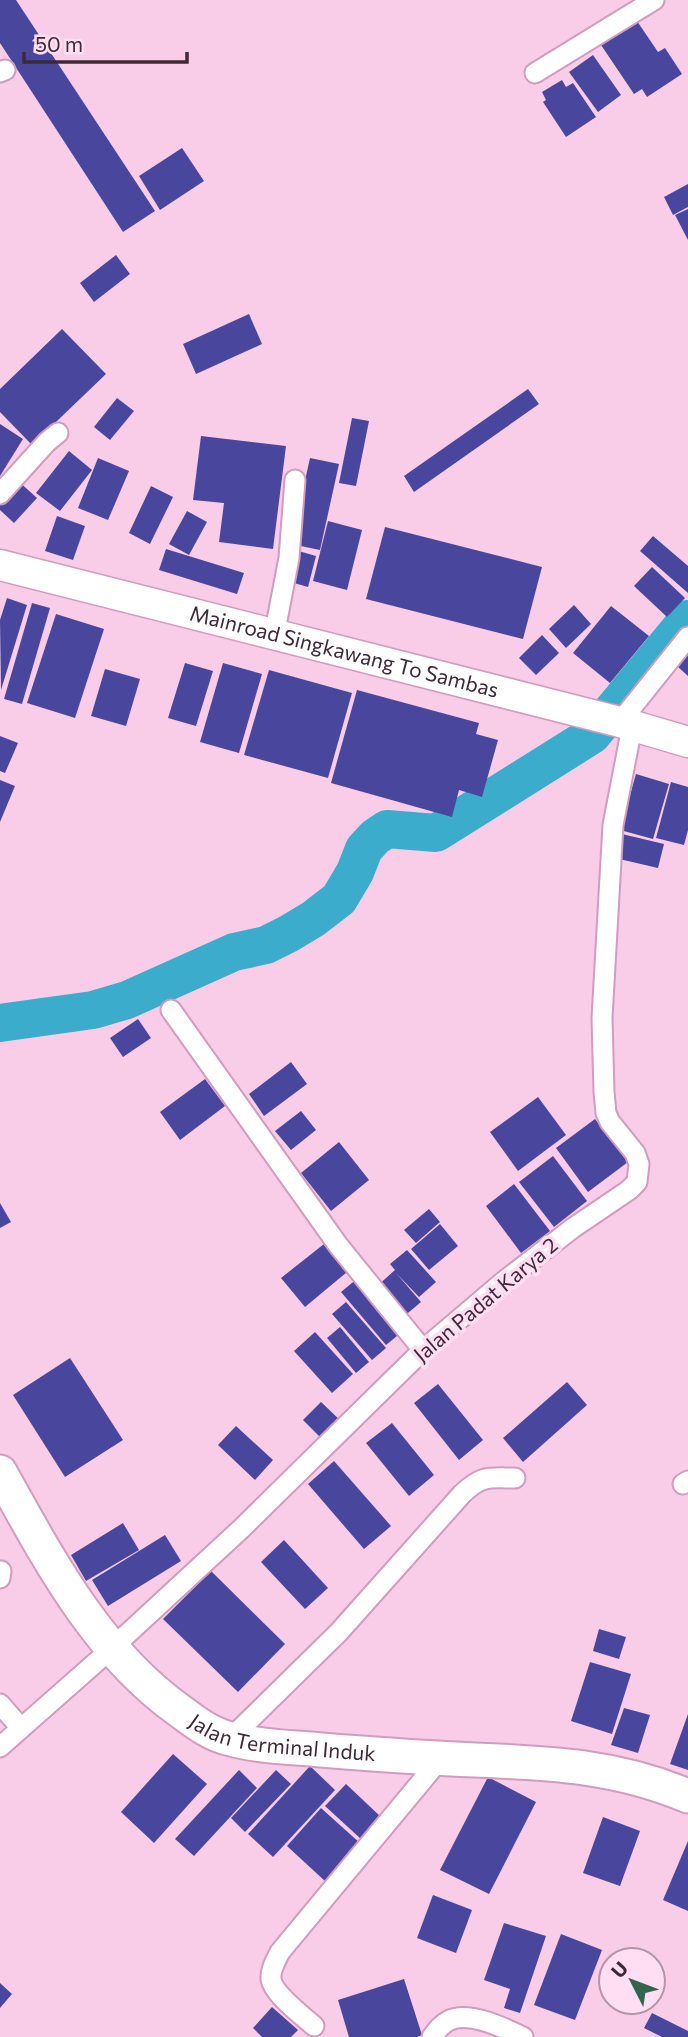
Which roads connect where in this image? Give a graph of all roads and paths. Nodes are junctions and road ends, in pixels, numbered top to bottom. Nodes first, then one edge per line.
1 (654, 0) edge
2 (535, 73) dead end
3 (58, 433) dead end
4 (295, 480) dead end
5 (0, 494) edge
6 (0, 565) edge
7 (274, 636) junction
8 (688, 637) edge
9 (615, 722) junction
10 (688, 742) edge
11 (171, 1010) dead end
12 (423, 1350) junction
13 (0, 1472) edge
14 (515, 1478) dead end
15 (111, 1649) junction
16 (0, 1704) edge
17 (21, 1728) junction
18 (230, 1739) junction
19 (0, 1747) edge
20 (441, 1758) junction
21 (688, 1796) edge
22 (314, 2026) dead end
23 (432, 2037) edge
24 (523, 2037) edge

1 - 2 street
3 - 5 street
4 - 7 street
6 - 7 main road, Mainroad Singkawang To Sambas
7 - 9 main road, Mainroad Singkawang To Sambas
8 - 9 street
9 - 10 main road, Mainroad Singkawang To Sambas
9 - 12 street, Jalan Padat Karya 2
11 - 12 street
12 - 15 street, Jalan Padat Karya 2
13 - 15 highway, Jalan Terminal Induk
14 - 18 street
15 - 17 street, Jalan Padat Karya 2
15 - 18 highway, Jalan Terminal Induk
16 - 17 street
17 - 19 street, Jalan Padat Karya 2
18 - 20 highway, Jalan Terminal Induk
20 - 21 highway, Jalan Terminal Induk
20 - 22 street
23 - 24 street

